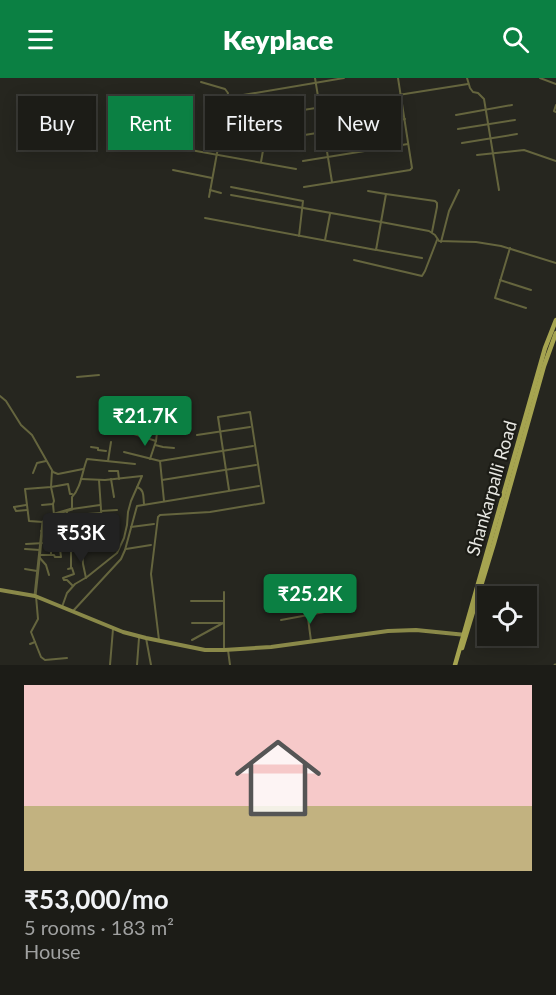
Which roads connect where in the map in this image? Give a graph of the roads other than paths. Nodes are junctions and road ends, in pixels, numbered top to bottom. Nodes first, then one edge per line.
1 (315, 78) edge
2 (344, 78) edge
3 (398, 78) edge
4 (467, 78) edge
5 (540, 78) edge
6 (201, 82) dead end
7 (315, 83) junction
8 (468, 84) junction
9 (556, 84) edge
10 (243, 94) dead end
11 (401, 94) junction
12 (226, 96) edge
13 (318, 96) edge
14 (389, 96) edge
15 (512, 105) dead end
16 (556, 105) edge
17 (486, 110) junction
18 (556, 112) edge
19 (456, 115) dead end
20 (405, 120) junction
21 (515, 120) dead end
22 (401, 121) edge
23 (488, 125) junction
24 (458, 129) dead end
25 (517, 134) dead end
26 (490, 138) junction
27 (462, 143) dead end
28 (408, 144) junction
29 (191, 150) edge
30 (218, 150) edge
31 (263, 150) edge
32 (327, 150) edge
33 (493, 153) junction
34 (217, 154) junction
35 (477, 155) dead end
36 (328, 157) junction
37 (303, 161) dead end
38 (556, 161) edge
39 (261, 162) junction
40 (296, 169) dead end
41 (173, 170) dead end
42 (212, 178) junction
43 (332, 182) junction
44 (231, 187) dead end
45 (304, 187) dead end
46 (210, 190) junction
47 (459, 190) dead end
48 (499, 190) dead end
49 (368, 191) dead end
50 (221, 193) dead end
51 (386, 194) junction
52 (231, 195) dead end
53 (209, 197) dead end
54 (303, 207) junction
55 (330, 213) junction
56 (205, 218) dead end
57 (381, 222) junction
58 (432, 232) junction
59 (298, 236) junction
60 (326, 240) junction
61 (439, 241) junction
62 (510, 248) junction
63 (376, 249) junction
64 (422, 258) dead end
65 (354, 260) dead end
66 (556, 262) edge
67 (500, 280) junction
68 (531, 290) dead end
69 (526, 308) dead end
70 (556, 320) edge
71 (556, 333) edge
72 (99, 375) dead end
73 (77, 377) dead end
74 (0, 396) edge
75 (160, 408) dead end
76 (250, 427) dead end
77 (220, 431) junction
78 (131, 433) dead end
79 (197, 435) dead end
80 (111, 442) dead end
81 (155, 443) junction
82 (253, 446) dead end
83 (91, 447) dead end
84 (174, 448) dead end
85 (105, 451) dead end
86 (223, 451) junction
87 (124, 452) dead end
88 (150, 459) junction
89 (46, 461) junction
90 (108, 461) junction
91 (160, 461) junction
92 (135, 464) dead end
93 (256, 465) dead end
94 (83, 469) junction
95 (226, 470) junction
96 (52, 471) junction
97 (109, 471) dead end
98 (33, 473) dead end
99 (119, 478) junction
100 (81, 479) junction
101 (111, 479) junction
102 (99, 480) junction
103 (162, 480) junction
104 (259, 486) dead end
105 (51, 487) junction
106 (137, 487) junction
107 (229, 490) junction
108 (73, 495) junction
109 (94, 496) dead end
110 (100, 496) junction
111 (114, 496) dead end
112 (164, 501) junction
113 (53, 504) junction
114 (144, 504) junction
115 (26, 506) junction
116 (42, 506) dead end
117 (94, 506) junction
118 (100, 506) junction
119 (72, 509) junction
120 (27, 510) junction
121 (67, 510) junction
122 (117, 510) dead end
123 (101, 512) junction
124 (94, 513) junction
125 (88, 514) dead end
126 (54, 515) junction
127 (101, 519) junction
128 (43, 522) junction
129 (153, 524) dead end
130 (131, 527) junction
131 (98, 528) junction
132 (66, 530) junction
133 (77, 530) junction
134 (41, 531) junction
135 (99, 540) junction
136 (71, 542) junction
137 (41, 543) junction
138 (26, 544) dead end
139 (99, 545) dead end
140 (151, 545) dead end
141 (70, 548) junction
142 (82, 548) junction
143 (88, 548) dead end
144 (25, 549) dead end
145 (60, 549) junction
146 (126, 549) junction
147 (40, 554) junction
148 (51, 555) junction
149 (25, 569) dead end
150 (37, 571) junction
151 (50, 575) dead end
152 (86, 578) junction
153 (73, 586) junction
154 (0, 590) edge
155 (224, 591) dead end
156 (330, 591) dead end
157 (304, 595) junction
158 (35, 596) junction
159 (279, 599) dead end
160 (191, 601) dead end
161 (224, 601) junction
162 (62, 607) junction
163 (335, 610) dead end
164 (73, 611) junction
165 (308, 615) junction
166 (281, 620) dead end
167 (192, 622) dead end
168 (224, 623) junction
169 (113, 627) junction
170 (465, 635) junction
171 (139, 636) junction
172 (146, 638) junction
173 (192, 640) dead end
174 (159, 641) junction
175 (312, 641) junction
176 (35, 642) junction
177 (30, 644) dead end
178 (226, 650) junction
179 (67, 658) dead end
180 (110, 665) edge
181 (137, 665) edge
182 (151, 665) edge
183 (230, 665) edge
184 (456, 665) edge

1 - 7 street
2 - 7 street
3 - 11 street
4 - 8 street
5 - 9 street
6 - 12 street
7 - 10 street
7 - 13 street
8 - 11 street
8 - 17 street
11 - 14 street
11 - 20 street
15 - 17 street
16 - 18 street
17 - 19 street
17 - 23 street
20 - 22 street
20 - 28 street
21 - 23 street
23 - 24 street
23 - 26 street
25 - 26 street
26 - 27 street
26 - 33 street
28 - 36 street
28 - 43 street
29 - 34 street
30 - 34 street
31 - 39 street
32 - 36 street
33 - 35 street
33 - 38 street
33 - 48 street
34 - 39 street
34 - 42 street
36 - 37 street
36 - 43 street
39 - 40 street
41 - 42 street
42 - 46 street
43 - 45 street
44 - 54 street
46 - 50 street
46 - 53 street
47 - 61 street
49 - 51 street
51 - 57 street
51 - 58 street
52 - 54 street
54 - 55 street
54 - 59 street
55 - 57 street
55 - 60 street
56 - 59 street
57 - 58 street
57 - 63 street
58 - 61 street
59 - 60 street
60 - 63 street
61 - 62 street
61 - 65 street
62 - 66 street
62 - 67 street
63 - 64 street
67 - 68 street
67 - 69 street
70 - 170 main road, Shankarpalli Road
71 - 170 main road, Shankarpalli Road
72 - 73 street
74 - 89 street
75 - 81 street
76 - 77 street
77 - 79 street
77 - 86 street
77 - 174 street
78 - 81 street
80 - 90 street
81 - 84 street
81 - 88 street
82 - 86 street
83 - 85 street
86 - 91 street
86 - 95 street
87 - 88 street
88 - 91 street
89 - 96 street
89 - 98 street
90 - 92 street
90 - 94 street
91 - 103 street
93 - 95 street
94 - 96 street
94 - 100 street
95 - 103 street
95 - 107 street
96 - 105 street
97 - 99 street
99 - 101 street
99 - 106 street
100 - 102 street
100 - 108 street
101 - 102 street
101 - 111 street
102 - 110 street
103 - 112 street
104 - 107 street
105 - 108 street
105 - 113 street
105 - 115 street
106 - 114 street
106 - 152 street
107 - 112 street
108 - 119 street
109 - 110 street
110 - 118 street
112 - 114 street
113 - 116 street
113 - 126 street
114 - 130 street
115 - 120 street
115 - 120 street
117 - 118 street
117 - 119 street
117 - 124 street
118 - 123 street
119 - 121 street
120 - 128 street
121 - 126 street
121 - 132 street
122 - 123 street
123 - 124 street
123 - 127 street
124 - 125 street
126 - 128 street
127 - 131 street
127 - 133 street
128 - 134 street
129 - 130 street
130 - 146 street
131 - 133 street
131 - 135 street
132 - 133 street
132 - 134 street
134 - 137 street
135 - 136 street
135 - 139 street
136 - 137 street
136 - 141 street
137 - 138 street
137 - 147 street
140 - 146 street
141 - 142 street
141 - 145 street
141 - 153 street
142 - 143 street
142 - 152 street
144 - 147 street
145 - 148 street
145 - 148 street
146 - 164 street
147 - 148 street
147 - 150 street
147 - 151 street
149 - 150 street
150 - 158 street
152 - 153 street
153 - 162 street
154 - 158 main road
155 - 161 street
156 - 157 street
157 - 159 street
157 - 165 street
158 - 162 main road
158 - 176 street
160 - 161 street
161 - 168 street
162 - 164 main road
163 - 165 street
164 - 169 main road
165 - 166 street
165 - 175 street
167 - 168 street
168 - 173 street
168 - 178 street
169 - 171 main road
169 - 180 street
170 - 175 main road
170 - 184 main road, Shankarpalli Road
171 - 172 main road
171 - 181 street
172 - 174 main road
172 - 182 street
174 - 178 main road
175 - 178 main road
176 - 177 street
176 - 179 street
178 - 183 street

